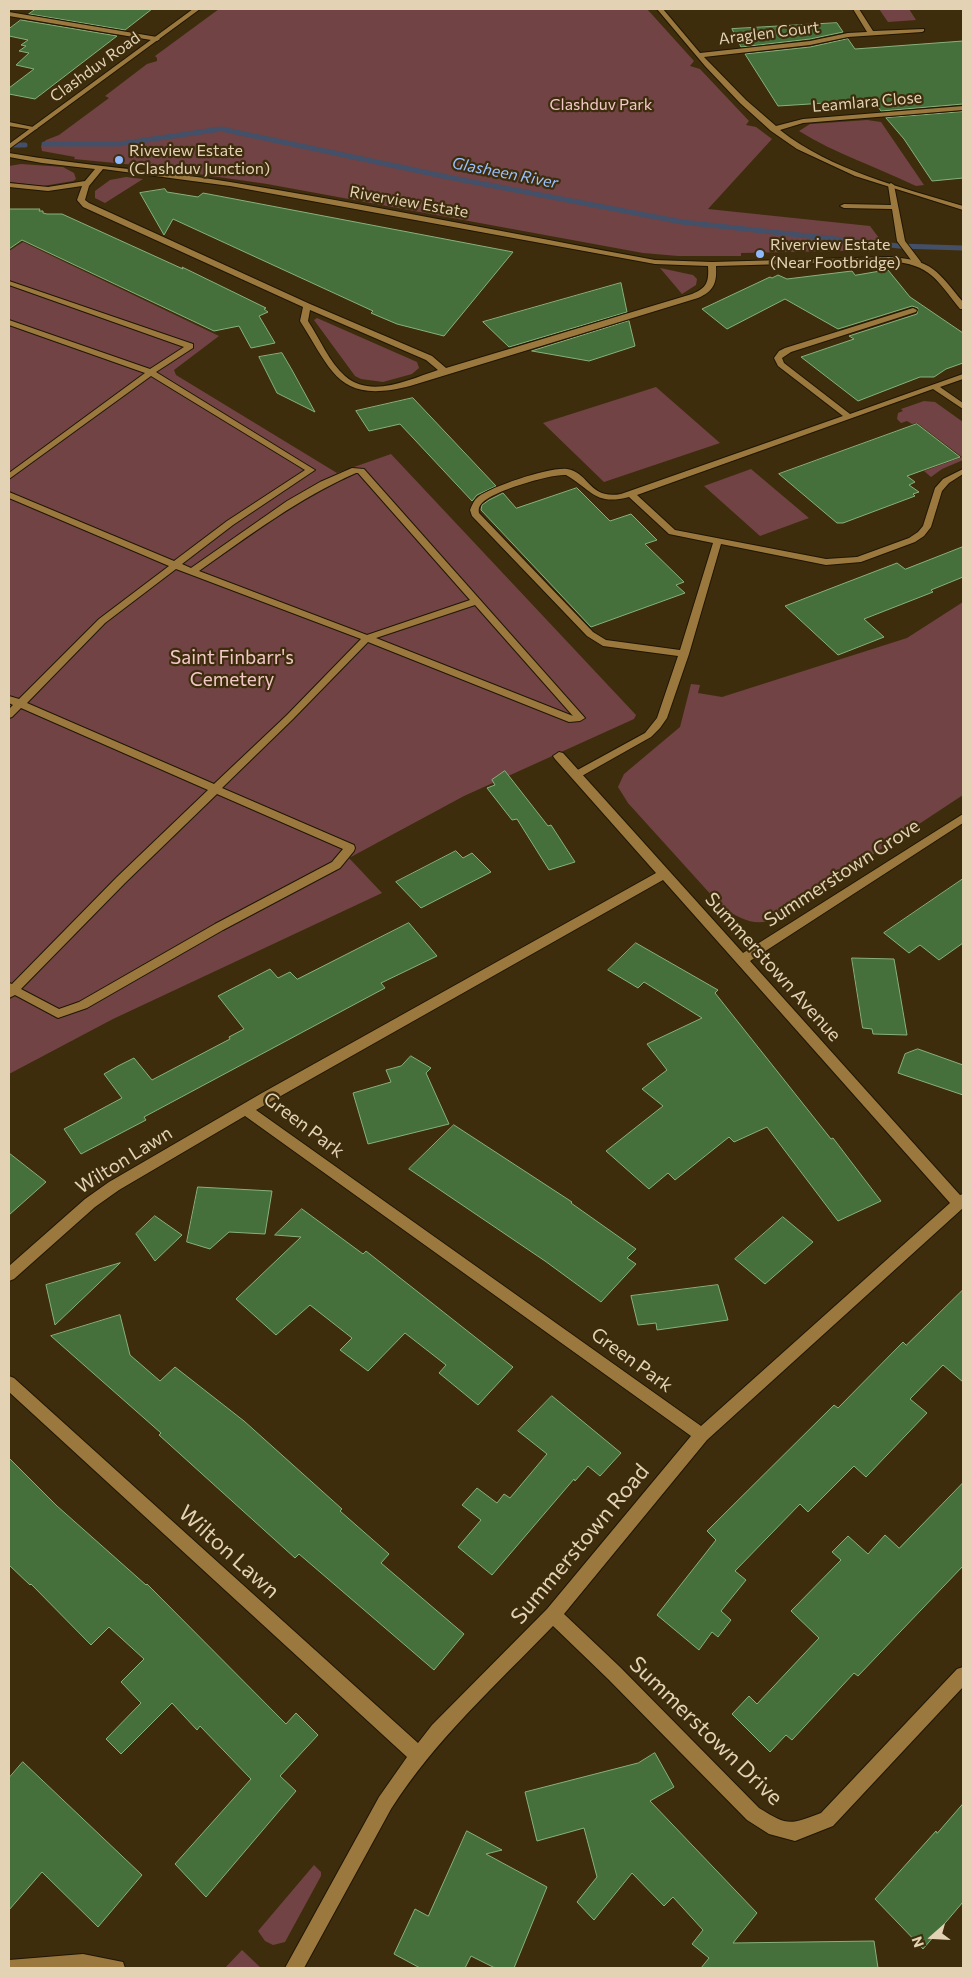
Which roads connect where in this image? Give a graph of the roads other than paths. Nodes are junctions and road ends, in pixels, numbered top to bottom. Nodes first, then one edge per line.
1 (197, 9) edge
2 (660, 9) edge
3 (856, 9) edge
4 (9, 14) edge
5 (922, 30) dead end
6 (871, 33) junction
7 (157, 39) junction
8 (700, 55) junction
9 (963, 108) edge
10 (9, 124) edge
11 (34, 128) junction
12 (774, 130) junction
13 (12, 145) edge
14 (9, 155) edge
15 (101, 167) junction
16 (86, 183) junction
17 (9, 185) edge
18 (891, 185) junction
19 (844, 206) dead end
20 (894, 207) junction
21 (963, 208) edge
22 (917, 262) junction
23 (712, 264) junction
24 (9, 283) edge
25 (963, 305) edge
26 (307, 306) junction
27 (913, 310) dead end
28 (9, 322) edge
29 (444, 371) junction
30 (151, 372) junction
31 (963, 376) edge
32 (933, 386) junction
33 (963, 407) edge
34 (850, 418) junction
35 (963, 471) edge
36 (9, 476) edge
37 (631, 494) junction
38 (9, 495) edge
39 (718, 541) junction
40 (174, 565) junction
41 (192, 572) junction
42 (476, 601) junction
43 (367, 638) junction
44 (684, 654) junction
45 (9, 699) edge
46 (20, 704) junction
47 (9, 715) edge
48 (559, 756) dead end
49 (576, 775) junction
50 (215, 789) junction
51 (963, 818) edge
52 (664, 874) junction
53 (742, 960) junction
54 (11, 991) edge
55 (246, 1110) junction
56 (961, 1202) edge
57 (9, 1275) edge
58 (9, 1383) edge
59 (702, 1435) junction
60 (553, 1615) junction
61 (963, 1675) edge
62 (418, 1755) junction
63 (9, 1968) edge
64 (117, 1968) edge
65 (294, 1968) edge

1 - 7 street, Clashduv Road
2 - 8 street
3 - 6 street
4 - 7 street
5 - 6 street, Araglen Court
6 - 8 street, Araglen Court
7 - 11 street, Clashduv Road
8 - 12 street
9 - 12 street, Leamlara Close
10 - 11 street
11 - 13 street, Clashduv Road
12 - 18 street
14 - 15 street, Riverview Estate
15 - 16 street
15 - 23 street, Riverview Estate
16 - 17 street
16 - 26 street
18 - 20 lane
18 - 21 street
19 - 20 lane
20 - 22 lane
22 - 23 street, Riverview Estate
22 - 25 street, Riverview Estate
23 - 29 street
24 - 30 lane
26 - 29 street
26 - 29 street
27 - 34 lane
28 - 30 lane
30 - 36 lane
30 - 40 lane
31 - 32 lane
32 - 33 lane
32 - 34 lane
34 - 37 lane
35 - 39 lane
37 - 39 lane
37 - 44 lane
38 - 40 lane
39 - 44 lane
40 - 41 lane
40 - 46 lane
41 - 42 lane
41 - 43 lane
42 - 43 lane
42 - 43 lane
43 - 50 lane
44 - 49 lane
45 - 46 lane
46 - 47 lane
46 - 50 lane
48 - 49 street, Summerstown Avenue
49 - 52 street, Summerstown Avenue
50 - 54 lane
50 - 54 lane
51 - 53 street, Summerstown Grove
52 - 53 street, Summerstown Avenue
52 - 55 street, Green Park
53 - 56 street, Summerstown Avenue
55 - 57 street, Wilton Lawn
55 - 59 street, Green Park
56 - 59 street, Summerstown Road
58 - 62 street, Wilton Lawn
59 - 60 street, Summerstown Road
60 - 61 street, Summerstown Drive
60 - 62 street, Summerstown Road
62 - 65 street, Summerstown Road
63 - 64 lane

